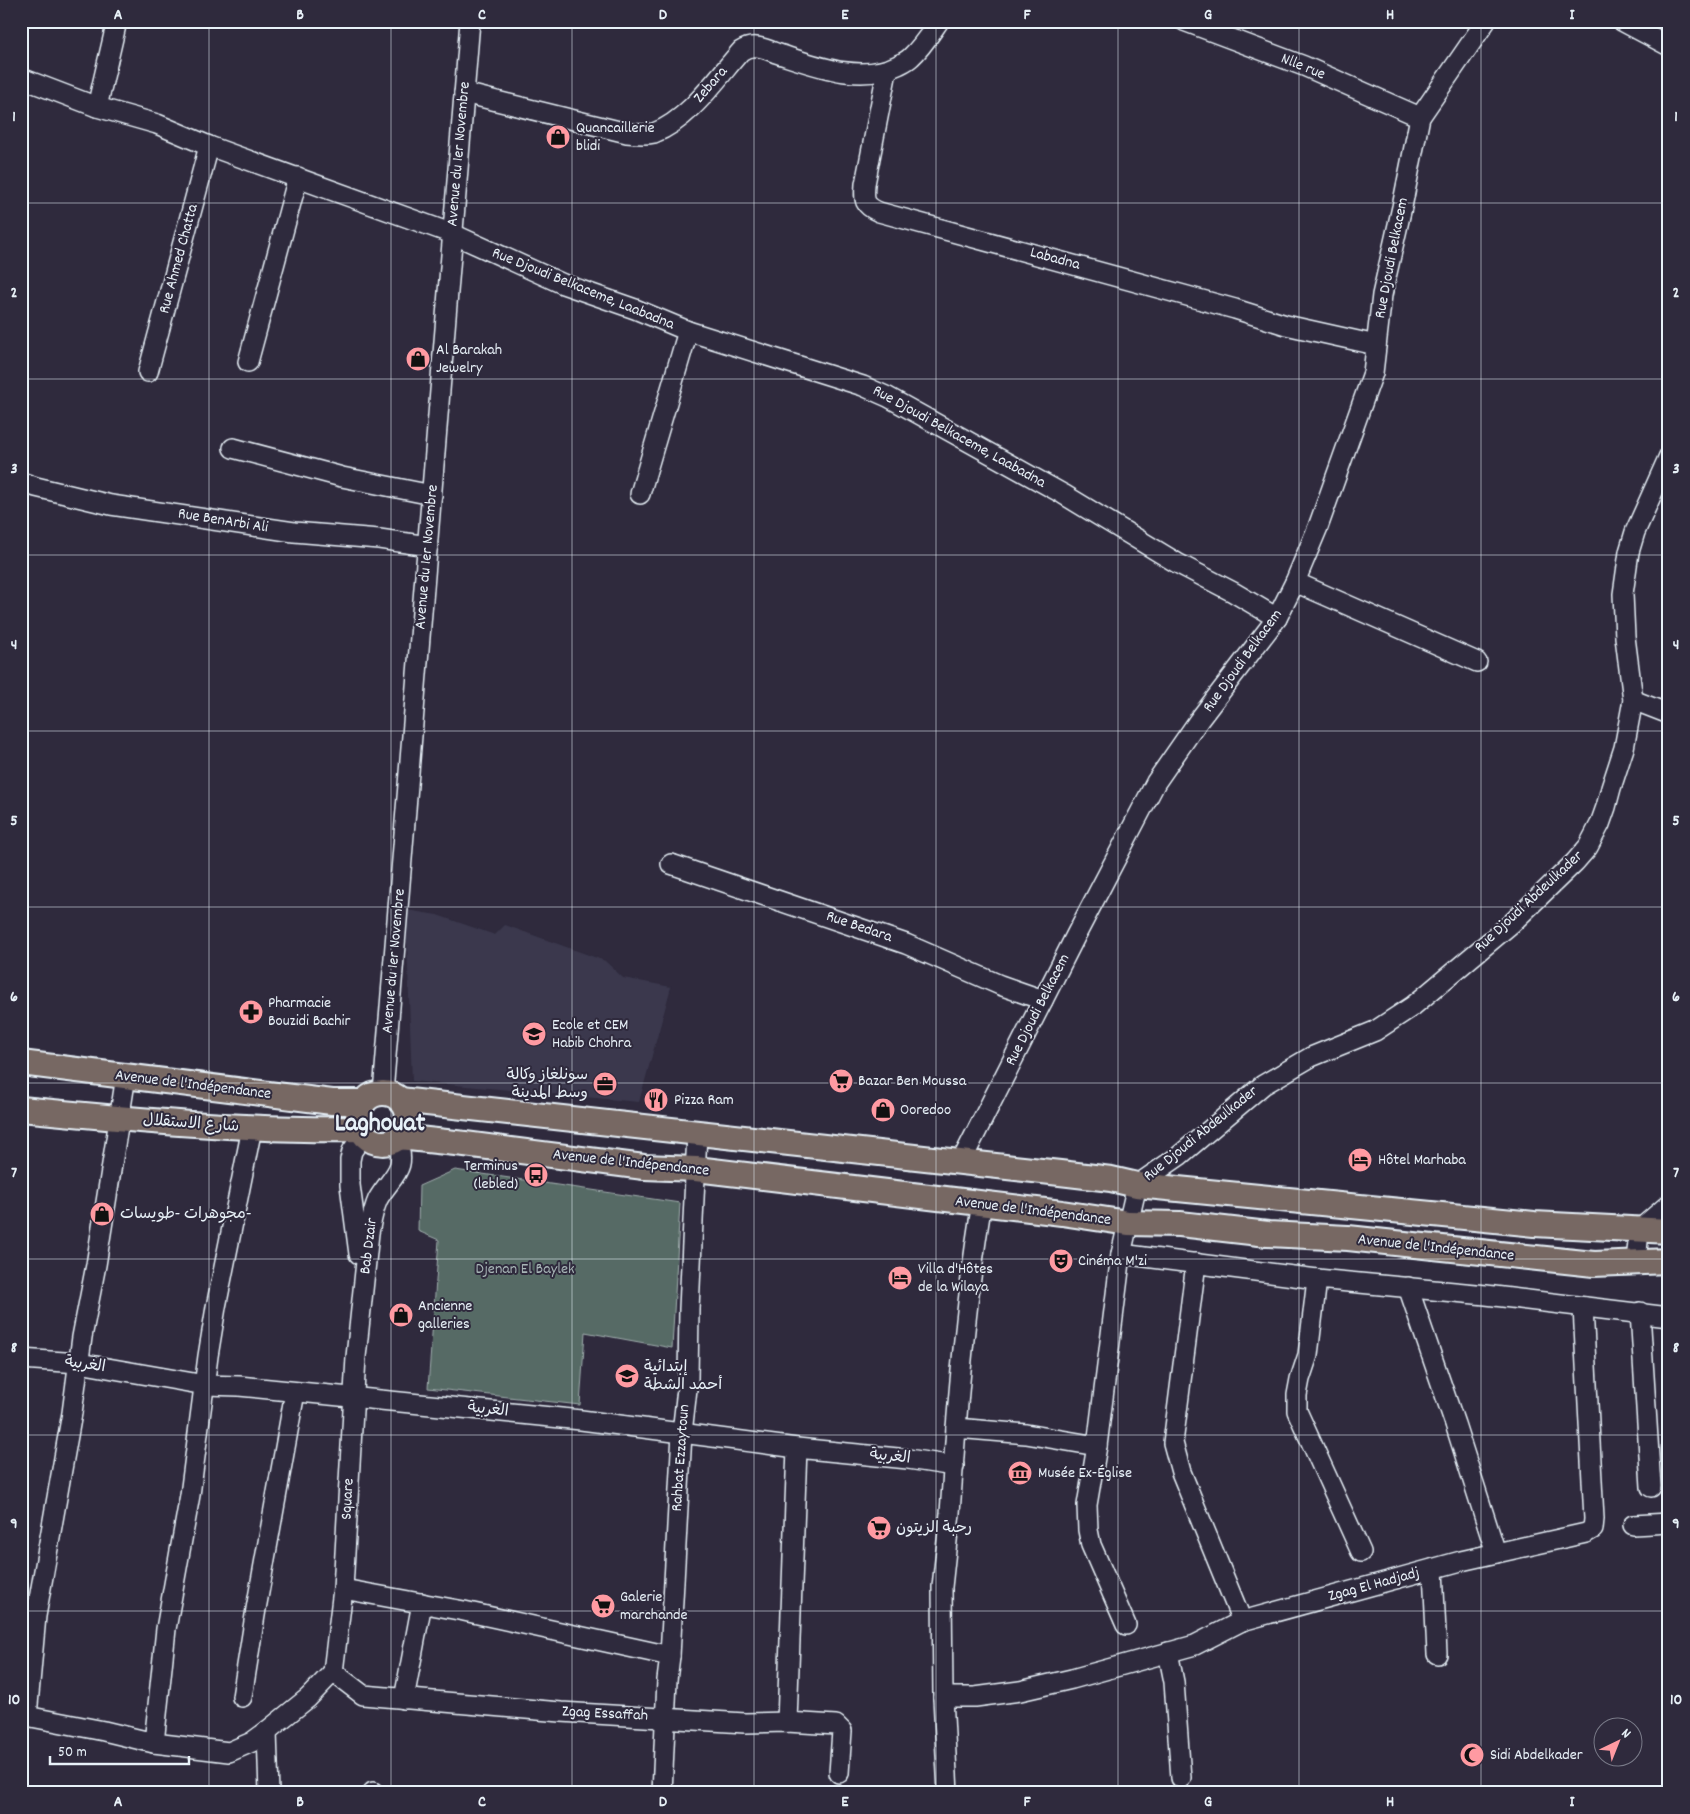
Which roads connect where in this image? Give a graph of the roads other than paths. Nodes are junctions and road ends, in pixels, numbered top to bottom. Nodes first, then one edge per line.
1 (117, 21) edge
2 (470, 21) edge
3 (939, 21) edge
4 (1184, 21) edge
5 (1486, 21) edge
6 (1622, 21) edge
7 (1669, 46) edge
8 (886, 71) junction
9 (21, 78) edge
10 (464, 92) junction
11 (97, 107) junction
12 (1420, 117) junction
13 (209, 146) junction
14 (298, 177) junction
15 (453, 234) junction
16 (688, 331) junction
17 (1376, 345) junction
18 (248, 362) dead end
19 (148, 372) dead end
20 (234, 448) dead end
21 (1669, 456) edge
22 (21, 482) edge
23 (640, 494) dead end
24 (432, 495) junction
25 (428, 546) junction
26 (1294, 582) junction
27 (1277, 618) junction
28 (1477, 662) dead end
29 (1633, 700) junction
30 (1669, 714) edge
31 (672, 864) dead end
32 (1043, 1000) junction
33 (21, 1063) edge
34 (126, 1076) junction
35 (383, 1098) junction
36 (21, 1109) edge
37 (119, 1118) junction
38 (252, 1128) junction
39 (363, 1132) junction
40 (696, 1133) junction
41 (397, 1138) junction
42 (961, 1162) junction
43 (696, 1169) junction
44 (1136, 1185) junction
45 (982, 1204) junction
46 (1669, 1204) edge
47 (1128, 1223) junction
48 (1639, 1230) junction
49 (1669, 1231) edge
50 (1121, 1254) junction
51 (1669, 1261) edge
52 (1196, 1263) junction
53 (1636, 1263) junction
54 (1317, 1279) junction
55 (1408, 1287) junction
56 (364, 1290) junction
57 (1583, 1307) junction
58 (1640, 1312) junction
59 (1669, 1317) edge
60 (21, 1359) edge
61 (79, 1363) junction
62 (205, 1385) junction
63 (295, 1392) junction
64 (354, 1396) junction
65 (956, 1428) junction
66 (682, 1433) junction
67 (1096, 1446) junction
68 (797, 1448) junction
69 (954, 1466) junction
70 (1651, 1487) dead end
71 (1669, 1524) edge
72 (1633, 1525) dead end
73 (1361, 1552) dead end
74 (1496, 1553) junction
75 (1433, 1568) junction
76 (343, 1589) junction
77 (422, 1604) junction
78 (1242, 1620) junction
79 (1126, 1624) dead end
80 (1168, 1652) junction
81 (1437, 1654) dead end
82 (670, 1656) junction
83 (332, 1672) junction
84 (242, 1697) dead end
85 (943, 1697) junction
86 (404, 1699) junction
87 (24, 1715) edge
88 (665, 1717) junction
89 (787, 1722) junction
90 (267, 1731) junction
91 (154, 1743) junction
92 (839, 1773) dead end
93 (1181, 1778) dead end
94 (662, 1788) edge
95 (269, 1793) edge
96 (948, 1793) edge

1 - 11 street
2 - 10 street, Avenue du 1er Novembre
3 - 8 street, Zebara
4 - 12 street, Nlle rue
5 - 12 street, Rue Djoudi Belkacem
6 - 7 street
8 - 10 street, Zebara
8 - 17 street, Labadna
9 - 11 street
10 - 15 street, Avenue du 1er Novembre
11 - 13 street
12 - 17 street, Rue Djoudi Belkacem
13 - 14 street
13 - 19 street, Rue Ahmed Chatta
14 - 15 street
14 - 18 street
15 - 16 street, Rue Djoudi Belkaceme, Laabadna
15 - 24 street, Avenue du 1er Novembre
16 - 23 street
16 - 27 street, Rue Djoudi Belkaceme, Laabadna
17 - 26 street, Rue Djoudi Belkacem
20 - 24 street
21 - 29 street, Rue Djoudi Abdeulkader
22 - 25 street, Rue BenArbi Ali
24 - 25 street, Avenue du 1er Novembre
25 - 35 street, Avenue du 1er Novembre
26 - 27 street, Rue Djoudi Belkacem
26 - 28 street
27 - 32 street, Rue Djoudi Belkacem
29 - 30 street
29 - 44 street, Rue Djoudi Abdeulkader
31 - 32 street, Rue Bedara
32 - 42 street, Rue Djoudi Belkacem
33 - 34 main road, Avenue de l'Indépendance
34 - 35 main road, Avenue de l'Indépendance
34 - 37 street
35 - 39 main road, Bab Dzair
35 - 40 main road, Avenue de l'Indépendance
35 - 41 main road, Bab Dzair
36 - 37 main road, شارع الاستقلال
37 - 38 main road, شارع الاستقلال
37 - 61 street
38 - 39 main road, شارع الاستقلال
38 - 62 street
39 - 41 main road
39 - 56 street, Bab Dzair
40 - 42 main road, Avenue de l'Indépendance
40 - 43 street, Rahbat Ezzaytoun
41 - 43 main road, Avenue de l'Indépendance
41 - 56 street, Bab Dzair
42 - 44 main road, Avenue de l'Indépendance
43 - 45 main road, Avenue de l'Indépendance
43 - 66 street, Rahbat Ezzaytoun
44 - 47 street
44 - 48 main road, Avenue de l'Indépendance
45 - 47 main road, Avenue de l'Indépendance
45 - 65 street
46 - 48 street
47 - 50 street
47 - 53 main road, Avenue de l'Indépendance
48 - 49 main road, Avenue de l'Indépendance
48 - 53 street
50 - 52 street
50 - 67 street
51 - 53 main road, Avenue de l'Indépendance
52 - 54 street
52 - 78 street
54 - 55 street
54 - 73 street
55 - 57 street
55 - 74 street
56 - 64 street, Square
57 - 58 street
57 - 74 street, Zgag El Hadjadj
58 - 59 street
58 - 70 street
60 - 61 street, الغربية
61 - 62 street, الغربية
61 - 87 street
62 - 63 street, الغربية
62 - 91 street
63 - 64 street, الغربية
63 - 84 street
64 - 66 street, الغربية
64 - 76 street, Square
65 - 67 street
65 - 69 street
66 - 68 street, الغربية
66 - 82 street, Rahbat Ezzaytoun
67 - 79 street
68 - 69 street, الغربية
68 - 89 street
69 - 85 street
71 - 72 street
74 - 75 street, Zgag El Hadjadj
75 - 78 street, Zgag El Hadjadj
75 - 81 street
76 - 77 street
76 - 83 street, Square
77 - 82 street
77 - 86 street
78 - 80 street, Zgag El Hadjadj
80 - 85 street, Zgag El Hadjadj
80 - 93 street
82 - 88 street, Rahbat Ezzaytoun
83 - 86 street, Zgag Essaffah
83 - 90 street
85 - 96 street
86 - 88 street, Zgag Essaffah
87 - 91 street
88 - 89 street, Zgag Essaffah
88 - 94 street, Rahbat Ezzaytoun
89 - 92 street, Zgag Essaffah
90 - 91 street
90 - 95 street

